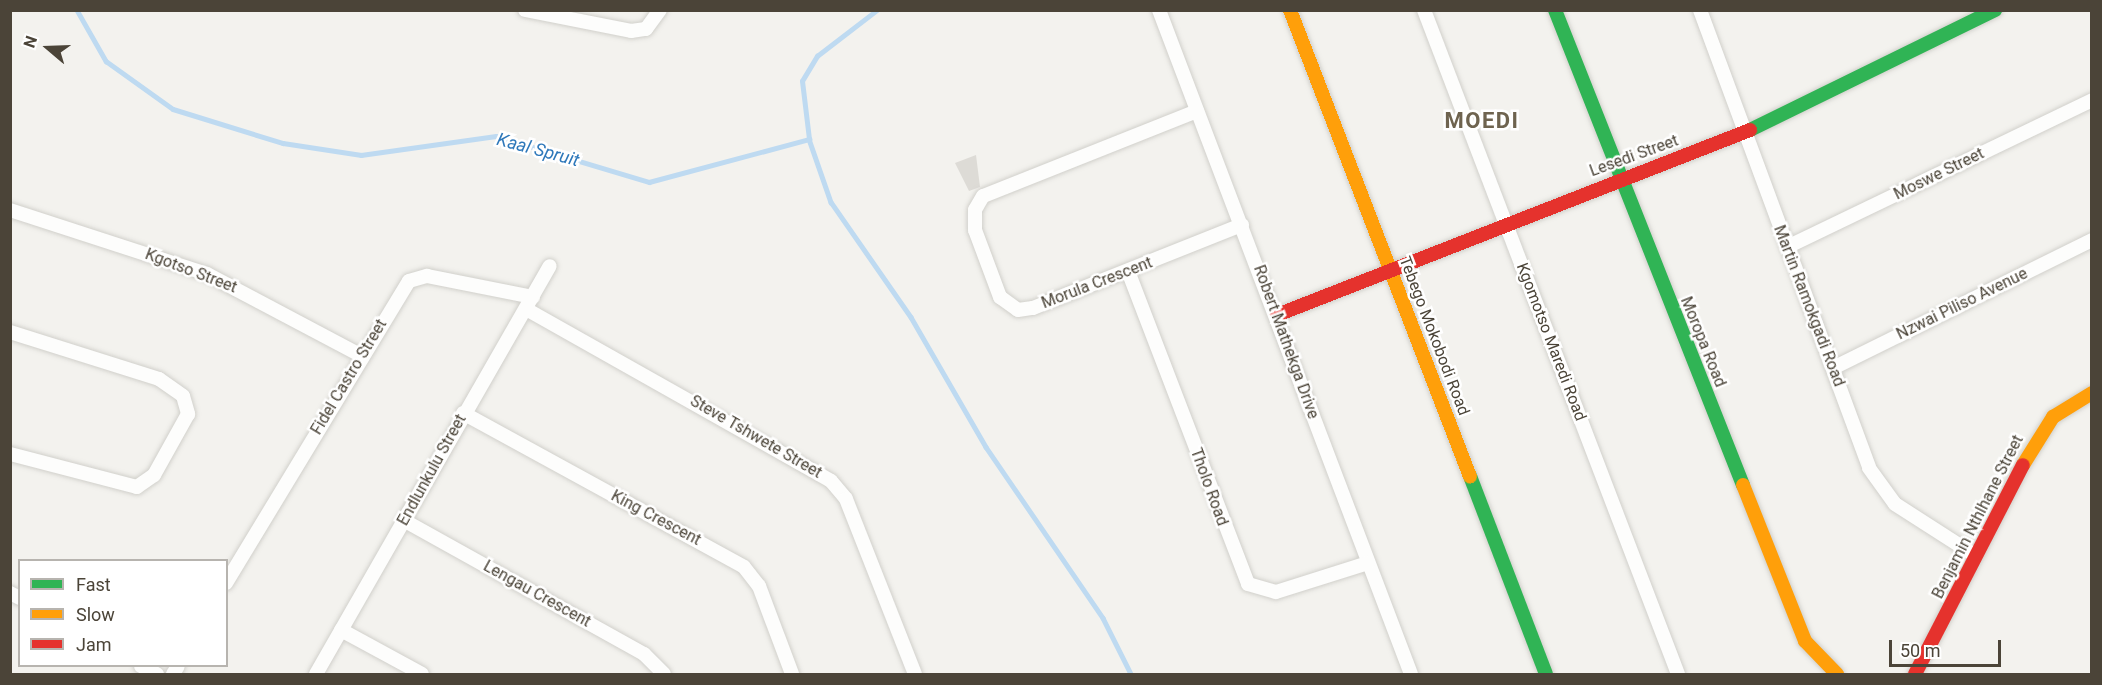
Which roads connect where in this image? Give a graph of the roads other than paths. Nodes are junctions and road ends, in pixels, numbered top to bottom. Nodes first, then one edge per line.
1 (525, 10) edge
2 (660, 10) edge
3 (1159, 10) edge
4 (1290, 10) edge
5 (1424, 10) edge
6 (1555, 10) edge
7 (1995, 10) edge
8 (1704, 12) edge
9 (2091, 100) edge
10 (1197, 111) junction
11 (1743, 134) junction
12 (1619, 179) junction
13 (10, 210) edge
14 (1505, 222) junction
15 (1242, 225) junction
16 (2091, 240) edge
17 (1786, 247) junction
18 (550, 266) dead end
19 (1391, 269) junction
20 (1128, 271) junction
21 (530, 303) junction
22 (1277, 315) junction
23 (10, 332) edge
24 (362, 356) junction
25 (1833, 368) junction
26 (2091, 393) edge
27 (463, 413) junction
28 (10, 454) edge
29 (405, 521) junction
30 (1976, 556) junction
31 (1368, 563) junction
32 (228, 581) edge
33 (341, 630) junction
34 (143, 667) edge
35 (157, 675) edge
36 (316, 675) edge
37 (423, 675) edge
38 (664, 675) edge
39 (792, 675) edge
40 (915, 675) edge
41 (1411, 675) edge
42 (1546, 675) edge
43 (1678, 675) edge
44 (1837, 675) edge
45 (1916, 675) edge

1 - 2 street
3 - 10 street, Robert Mathekga Drive
4 - 19 street, Tebego Mokobodi Road
5 - 14 street, Kgomotso Maredi Road
6 - 12 street, Moropa Road
7 - 11 street, Lesedi Street
8 - 11 street, Martin Ramokgadi Road
9 - 17 street, Moswe Street
10 - 15 street, Robert Mathekga Drive
10 - 20 street, Morula Crescent
11 - 12 street, Lesedi Street
11 - 17 street, Martin Ramokgadi Road
12 - 14 street, Lesedi Street
12 - 44 street, Moropa Road
13 - 24 street, Kgotso Street
14 - 19 street, Lesedi Street
14 - 43 street, Kgomotso Maredi Road
15 - 20 street, Morula Crescent
15 - 22 street, Robert Mathekga Drive
16 - 25 street, Nzwai Piliso Avenue
17 - 25 street, Martin Ramokgadi Road
18 - 21 street, Endlunkulu Street
19 - 22 street, Lesedi Street
19 - 42 street, Tebego Mokobodi Road
20 - 31 street, Tholo Road
21 - 24 street, Fidel Castro Street
21 - 27 street, Endlunkulu Street
21 - 40 street, Steve Tshwete Street
22 - 31 street, Robert Mathekga Drive
23 - 28 street
24 - 32 street, Fidel Castro Street
25 - 30 street, Martin Ramokgadi Road
26 - 30 street, Benjamin Nthlhane Street
27 - 29 street, Endlunkulu Street
27 - 39 street, King Crescent
29 - 33 street, Endlunkulu Street
29 - 38 street, Lengau Crescent
30 - 45 street, Benjamin Nthlhane Street
31 - 41 street, Robert Mathekga Drive
33 - 36 street, Endlunkulu Street
33 - 37 street
34 - 35 street

